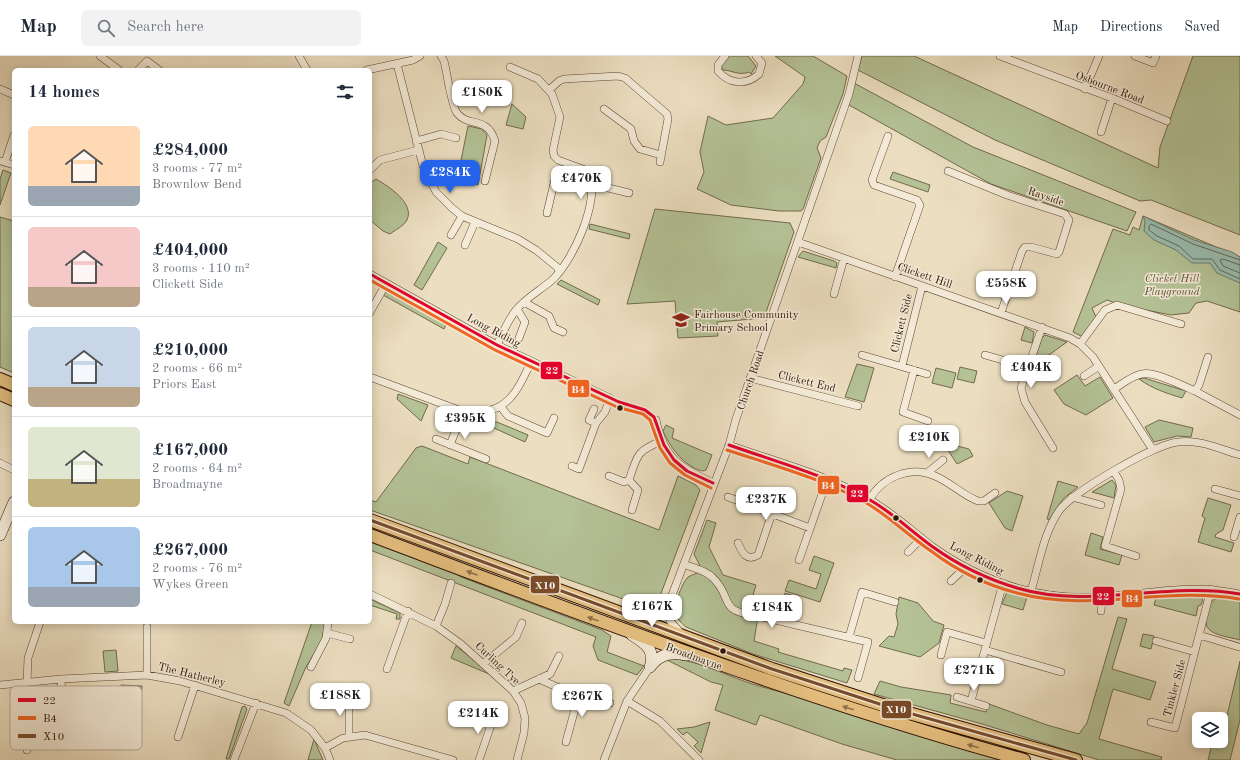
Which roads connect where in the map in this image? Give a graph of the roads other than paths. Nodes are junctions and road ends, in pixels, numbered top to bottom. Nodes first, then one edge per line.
1 (100, 56) edge
2 (300, 56) edge
3 (420, 56) edge
4 (441, 56) edge
5 (725, 56) edge
6 (756, 56) edge
7 (858, 56) edge
8 (1000, 56) edge
9 (1099, 56) edge
10 (1135, 56) edge
11 (1156, 56) edge
12 (397, 64) junction
13 (510, 67) dead end
14 (116, 68) edge
15 (140, 68) edge
16 (156, 68) edge
17 (306, 68) edge
18 (372, 69) edge
19 (0, 89) edge
20 (1085, 89) junction
21 (549, 90) junction
22 (12, 93) edge
23 (1112, 98) junction
24 (604, 109) dead end
25 (1167, 121) dead end
26 (1101, 132) dead end
27 (888, 136) dead end
28 (456, 138) dead end
29 (12, 139) edge
30 (416, 141) junction
31 (418, 150) junction
32 (2, 161) edge
33 (12, 164) edge
34 (372, 168) edge
35 (948, 171) dead end
36 (486, 181) dead end
37 (592, 186) junction
38 (629, 194) dead end
39 (547, 213) dead end
40 (462, 216) junction
41 (475, 222) junction
42 (451, 235) dead end
43 (798, 242) junction
44 (465, 245) dead end
45 (844, 258) junction
46 (559, 271) junction
47 (372, 275) edge
48 (895, 277) junction
49 (386, 284) junction
50 (922, 286) junction
51 (834, 294) dead end
52 (524, 302) junction
53 (372, 308) edge
54 (517, 309) junction
55 (1001, 313) junction
56 (1181, 324) dead end
57 (1042, 327) junction
58 (562, 332) dead end
59 (519, 338) dead end
60 (1080, 344) junction
61 (496, 345) junction
62 (862, 355) dead end
63 (985, 355) dead end
64 (1208, 357) dead end
65 (531, 362) junction
66 (902, 366) junction
67 (1099, 366) junction
68 (1027, 367) junction
69 (914, 370) junction
70 (927, 374) dead end
71 (1084, 376) dead end
72 (372, 378) edge
73 (750, 378) junction
74 (0, 379) edge
75 (12, 384) edge
76 (1114, 389) junction
77 (1195, 391) junction
78 (0, 394) edge
79 (12, 399) edge
80 (858, 406) dead end
81 (501, 407) junction
82 (594, 409) dead end
83 (463, 412) junction
84 (1240, 415) edge
85 (554, 418) dead end
86 (656, 420) dead end
87 (928, 421) dead end
88 (596, 423) junction
89 (436, 439) dead end
90 (661, 441) junction
91 (450, 445) junction
92 (729, 445) junction
93 (1053, 448) dead end
94 (1153, 450) junction
95 (1240, 455) edge
96 (486, 459) dead end
97 (943, 460) dead end
98 (0, 463) edge
99 (572, 466) dead end
100 (12, 469) edge
101 (1114, 472) junction
102 (927, 473) junction
103 (609, 476) dead end
104 (629, 480) junction
105 (827, 480) junction
106 (714, 483) junction
107 (1214, 489) dead end
108 (995, 493) dead end
109 (1240, 496) edge
110 (728, 497) dead end
111 (1072, 497) junction
112 (870, 499) junction
113 (1101, 505) dead end
114 (12, 507) edge
115 (632, 510) dead end
116 (772, 513) junction
117 (1240, 517) edge
118 (372, 521) edge
119 (810, 528) junction
120 (0, 535) edge
121 (372, 536) edge
122 (1234, 536) dead end
123 (922, 538) junction
124 (738, 543) dead end
125 (908, 552) dead end
126 (1136, 556) dead end
127 (799, 560) dead end
128 (684, 564) junction
129 (966, 567) junction
130 (951, 581) dead end
131 (451, 583) dead end
132 (1004, 583) junction
133 (1211, 589) junction
134 (1031, 591) junction
135 (1240, 594) edge
136 (372, 595) edge
137 (1102, 596) junction
138 (895, 602) dead end
139 (669, 603) junction
140 (1101, 611) dead end
141 (408, 612) junction
142 (620, 614) junction
143 (522, 623) dead end
144 (39, 624) edge
145 (328, 624) edge
146 (436, 626) junction
147 (147, 627) dead end
148 (627, 631) junction
149 (328, 633) junction
150 (1199, 635) junction
151 (849, 637) junction
152 (350, 639) dead end
153 (1156, 641) dead end
154 (700, 644) junction
155 (986, 646) junction
156 (1239, 647) dead end
157 (1195, 652) junction
158 (940, 655) dead end
159 (559, 656) dead end
160 (698, 658) junction
161 (483, 664) junction
162 (311, 667) dead end
163 (650, 667) junction
164 (387, 669) dead end
165 (1061, 672) dead end
166 (147, 675) junction
167 (858, 678) dead end
168 (61, 679) junction
169 (539, 680) junction
170 (27, 682) junction
171 (0, 685) edge
172 (195, 685) junction
173 (61, 686) edge
174 (513, 691) junction
175 (575, 694) junction
176 (957, 697) dead end
177 (349, 698) dead end
178 (627, 701) junction
179 (971, 701) junction
180 (256, 703) junction
181 (610, 703) dead end
182 (986, 706) dead end
183 (468, 713) dead end
184 (1150, 722) dead end
185 (349, 736) junction
186 (178, 737) dead end
187 (566, 742) dead end
188 (325, 748) junction
189 (234, 760) edge
190 (330, 760) edge
191 (453, 760) edge
192 (479, 760) edge
193 (516, 760) edge
194 (604, 760) edge
195 (699, 760) edge
196 (1024, 760) edge
197 (1076, 760) edge

1 - 14 street
2 - 17 street
3 - 12 street
4 - 36 street
5 - 6 street
7 - 43 street, Church Road
8 - 20 street, Osbourne Road
9 - 20 street
10 - 11 street
12 - 18 street
12 - 30 street
13 - 21 street
15 - 16 street
19 - 22 street
20 - 23 street, Osbourne Road
21 - 24 street
21 - 37 street
23 - 25 street, Osbourne Road
23 - 26 street
27 - 48 street
28 - 30 street
29 - 32 street
30 - 31 street
31 - 34 street
31 - 40 street
32 - 33 street
35 - 55 street, Rayside
37 - 38 street
37 - 39 street
37 - 46 street
40 - 41 street
40 - 42 street
41 - 44 street
41 - 46 street
43 - 45 street, Clickett Hill
43 - 73 street, Church Road
45 - 48 street, Clickett Hill
45 - 51 street
46 - 52 street
47 - 49 street, Long Riding
48 - 50 street, Clickett Hill
49 - 53 street
49 - 61 street, Long Riding
50 - 55 street, Clickett Hill
50 - 66 street, Clickett Side
52 - 54 street
52 - 58 street
54 - 59 street
54 - 61 street
55 - 57 street, Clickett Hill
56 - 60 street
57 - 60 street, Clickett Hill
57 - 68 street
60 - 67 street, Clickett Hill
61 - 65 street, Long Riding
62 - 66 street
63 - 68 street
64 - 77 street
65 - 81 street
65 - 88 street, Long Riding
66 - 69 street
67 - 71 street
67 - 76 street, Clickett Hill
68 - 93 street
69 - 70 street
69 - 87 street
72 - 83 street
73 - 80 street, Clickett End
73 - 92 street, Church Road
74 - 75 main road
76 - 77 street
76 - 94 street, Clickett Hill
77 - 84 street
78 - 79 main road
81 - 83 street
81 - 85 street
82 - 88 street
83 - 91 street
86 - 90 street
88 - 99 street
89 - 91 street
90 - 104 street
90 - 106 street
91 - 96 street
92 - 105 street, Long Riding
92 - 106 street, Church Road
94 - 95 street
94 - 101 street
97 - 102 street
98 - 100 street
101 - 111 street
101 - 126 street
102 - 108 street
102 - 112 street
103 - 104 street
104 - 115 street
105 - 112 street, Long Riding
105 - 119 street
106 - 128 street, Church Road
107 - 109 street
110 - 116 street
111 - 113 street
111 - 134 street
112 - 123 street, Long Riding
114 - 120 street
116 - 119 street
116 - 124 street
117 - 122 street
118 - 142 main road, Broadmayne
119 - 127 street
148 -> 121 main road, Broadmayne
123 - 125 street
123 - 129 street, Long Riding
128 - 139 street, Church Road
128 - 151 street
129 - 130 street
129 - 132 street, Long Riding
131 - 146 street
132 - 134 street, Long Riding
132 - 155 street
133 - 135 street, Long Riding
133 - 137 street, Long Riding
133 - 150 street, Tinkler Side
134 - 137 street, Long Riding
136 - 141 street, Curling Tye
137 - 140 street
138 - 151 street
139 - 142 street, Church Road
139 - 154 street
141 - 146 street, Curling Tye
141 - 164 street
142 - 154 main road, Broadmayne
143 - 161 street
144 - 170 street
145 - 149 street
146 - 161 street, Curling Tye
147 - 166 street
148 - 160 main road, Broadmayne
148 - 163 street
149 - 152 street
149 - 162 street
150 - 156 street
150 - 157 street, Tinkler Side
151 - 167 street
153 - 157 street, Tinkler Side
154 - 197 main road, Broadmayne
155 - 158 street
155 - 165 street
155 - 179 street
157 - 184 street, Tinkler Side
159 - 169 street
160 - 163 street
196 -> 160 main road, Broadmayne
161 - 174 street, Curling Tye
163 - 178 street
166 - 168 street, The Hatherley
166 - 172 street, The Hatherley
168 - 170 street, The Hatherley
168 - 173 street
169 - 174 street
169 - 175 street
170 - 171 street, The Hatherley
172 - 180 street, The Hatherley
172 - 186 street
174 - 193 street, Curling Tye
175 - 181 street
175 - 187 street
176 - 179 street
177 - 185 street
178 - 194 street
178 - 195 street
179 - 182 street
180 - 188 street, The Hatherley
180 - 189 street
183 - 192 street
185 - 188 street
185 - 191 street
188 - 190 street, The Hatherley

